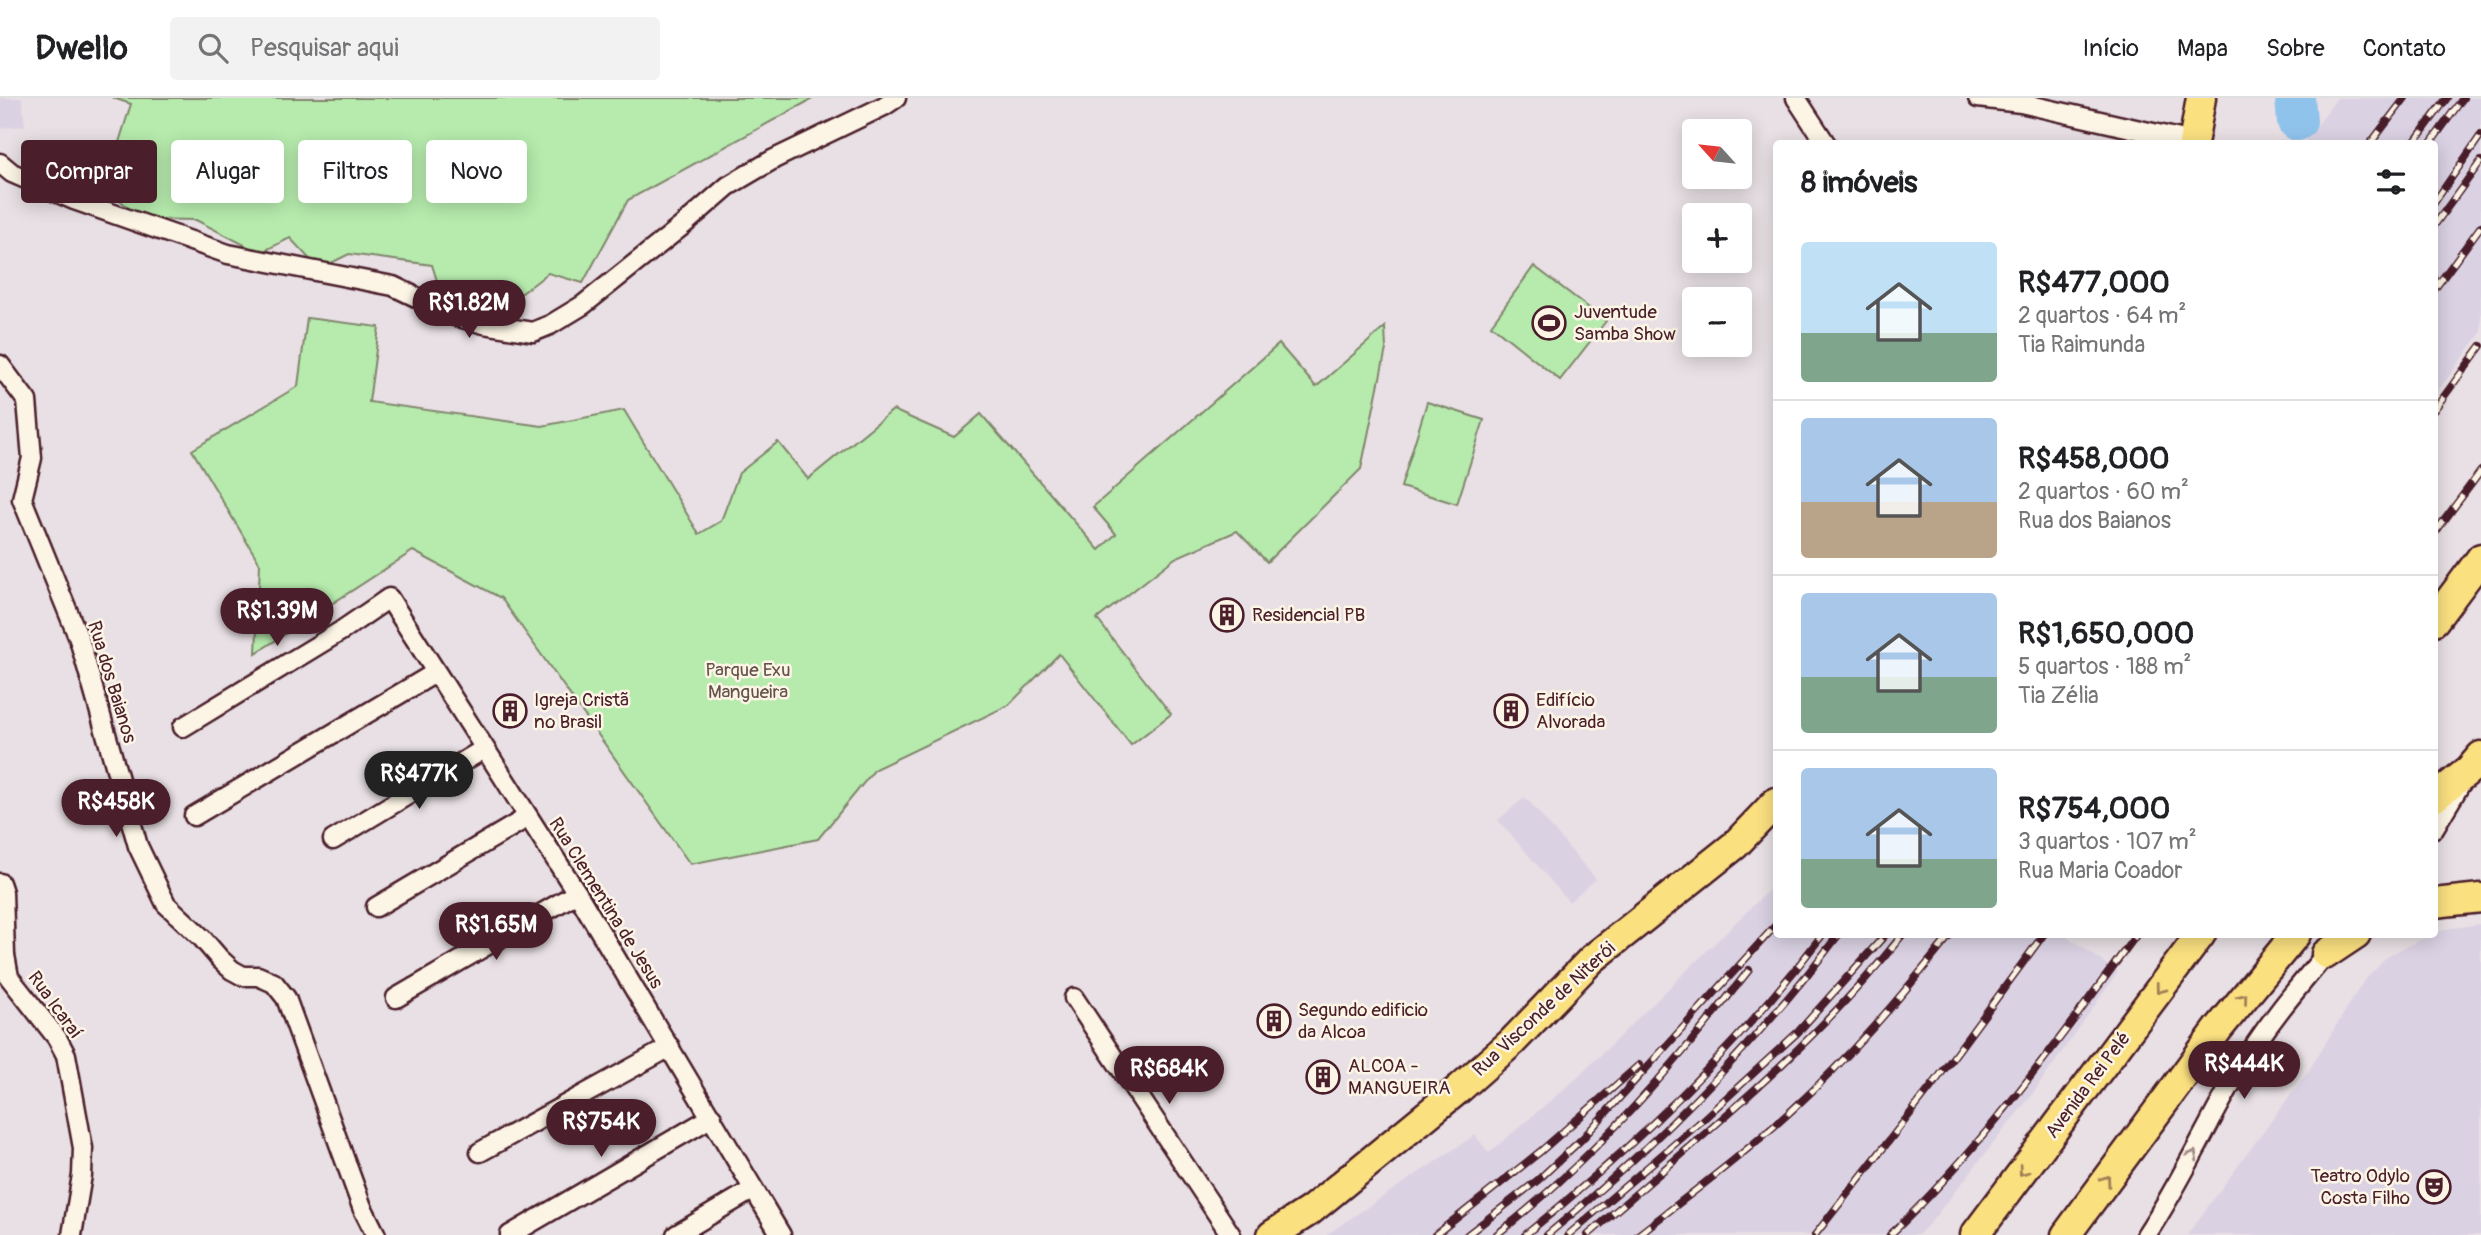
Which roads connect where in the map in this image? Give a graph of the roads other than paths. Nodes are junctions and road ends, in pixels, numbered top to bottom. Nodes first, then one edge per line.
1 (896, 98) edge
2 (1796, 98) edge
3 (1978, 98) edge
4 (2201, 98) edge
5 (1823, 140) edge
6 (2180, 140) edge
7 (2194, 140) edge
8 (0, 163) edge
9 (0, 365) edge
10 (2481, 558) edge
11 (2438, 616) edge
12 (435, 673) junction
13 (183, 727) dead end
14 (484, 749) junction
15 (2475, 763) edge
16 (2438, 795) edge
17 (1773, 805) edge
18 (194, 816) dead end
19 (528, 817) junction
20 (2438, 822) edge
21 (333, 840) dead end
22 (0, 883) edge
23 (578, 893) junction
24 (2481, 898) edge
25 (2438, 903) edge
26 (376, 907) dead end
27 (2198, 938) edge
28 (2294, 938) edge
29 (2334, 944) edge
30 (396, 998) dead end
31 (1074, 998) dead end
32 (670, 1048) junction
33 (712, 1117) junction
34 (480, 1152) dead end
35 (752, 1190) junction
36 (72, 1235) edge
37 (376, 1235) edge
38 (510, 1235) edge
39 (676, 1235) edge
40 (781, 1235) edge
41 (1231, 1235) edge
42 (1272, 1235) edge
43 (1975, 1235) edge
44 (2066, 1235) edge
45 (2146, 1235) edge

1 - 8 street
2 - 5 street
3 - 6 street
4 - 7 main road
9 - 37 street, Rua dos Baianos
10 - 11 main road
12 - 13 street, Rua Clementina de Jesus
12 - 14 street, Rua Clementina de Jesus
12 - 18 street
14 - 19 street, Rua Clementina de Jesus
14 - 21 street
15 - 16 main road
15 - 20 street
17 - 42 main road, Rua Visconde de Niterói
19 - 23 street, Rua Clementina de Jesus
19 - 26 street
22 - 36 street, Rua Icaraí
23 - 30 street
23 - 32 street, Rua Clementina de Jesus
24 - 25 main road
27 -> 43 main road, Avenida Rei Pelé
44 -> 28 main road
45 -> 29 street
31 - 41 street
32 - 33 street, Rua Clementina de Jesus
32 - 34 street
33 - 35 street, Rua Clementina de Jesus
33 - 38 street
35 - 39 street
35 - 40 street, Rua Clementina de Jesus

